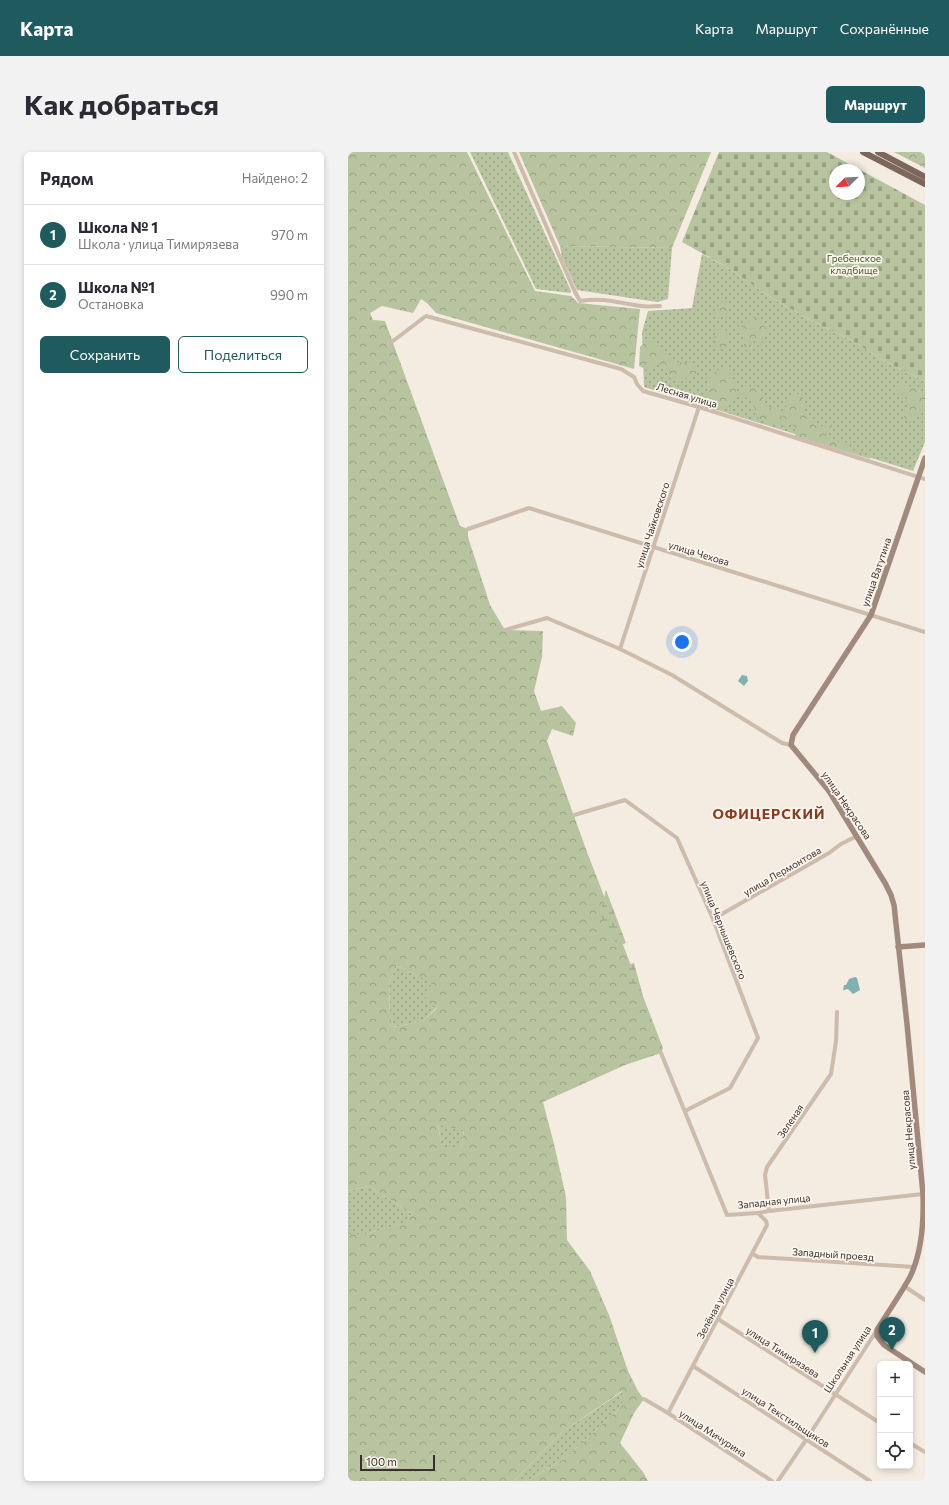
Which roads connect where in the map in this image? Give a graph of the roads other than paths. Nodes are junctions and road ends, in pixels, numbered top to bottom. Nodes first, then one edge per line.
1 (514, 152) edge
2 (863, 152) edge
3 (878, 152) edge
4 (925, 177) edge
5 (925, 184) edge
6 (660, 306) dead end
7 (389, 344) dead end
8 (699, 407) junction
9 (925, 458) edge
10 (918, 477) junction
11 (925, 479) edge
12 (468, 529) dead end
13 (653, 547) junction
14 (871, 615) junction
15 (505, 630) dead end
16 (925, 632) edge
17 (620, 649) junction
18 (792, 745) junction
19 (574, 815) dead end
20 (857, 836) junction
21 (713, 919) junction
22 (925, 945) edge
23 (898, 947) junction
24 (836, 1012) dead end
25 (661, 1053) dead end
26 (685, 1110) junction
27 (924, 1194) edge
28 (769, 1211) junction
29 (758, 1213) junction
30 (919, 1248) junction
31 (925, 1250) edge
32 (753, 1254) junction
33 (914, 1267) junction
34 (904, 1286) junction
35 (925, 1300) edge
36 (718, 1319) junction
37 (877, 1330) junction
38 (693, 1366) junction
39 (925, 1372) edge
40 (835, 1394) junction
41 (644, 1399) dead end
42 (668, 1413) junction
43 (877, 1421) edge
44 (806, 1440) junction
45 (913, 1445) edge
46 (925, 1452) edge
47 (772, 1481) edge
48 (778, 1481) edge
49 (870, 1481) edge

1 - 6 street
2 - 5 main road
3 - 4 main road
7 - 8 street, Лесная улица
8 - 10 street, Лесная улица
8 - 13 street, улица Чайковского
9 - 10 street, улица Ватутина
10 - 11 street, Лесная улица
10 - 14 street, улица Ватутина
12 - 13 street, улица Чехова
13 - 14 street, улица Чехова
13 - 17 street, улица Чайковского
14 - 16 street, улица Чехова
14 - 18 street, улица Ватутина
15 - 17 street, улица Некрасова
17 - 18 street, улица Некрасова
18 - 20 street, улица Некрасова
19 - 21 street, улица Чернышевского
20 - 21 street, улица Лермонтова
20 - 23 street, улица Некрасова
21 - 26 street, улица Чернышевского
22 - 23 street
23 - 27 street, улица Некрасова
24 - 28 street, Зеленая
25 - 26 street, Западная улица
26 - 29 street, Западная улица
27 - 28 street, Западная улица
27 - 30 street, Школьная улица
28 - 29 street, Западная улица
29 - 32 street, Зелёная улица
30 - 31 street
30 - 33 street, Школьная улица
32 - 33 street, Западный проезд
32 - 36 street, Зелёная улица
33 - 34 street, Школьная улица
34 - 35 street
34 - 37 street, Школьная улица
36 - 38 street, Зелёная улица
36 - 40 street, улица Тимирязева
37 - 39 street
37 - 40 street, Школьная улица
38 - 42 street, Зелёная улица
38 - 44 street, улица Текстильщиков
40 - 43 street, улица Тимирязева
40 - 44 street, Школьная улица
41 - 42 street, улица Мичурина
42 - 47 street, улица Мичурина
44 - 48 street, Школьная улица
44 - 49 street, улица Текстильщиков
45 - 46 street

